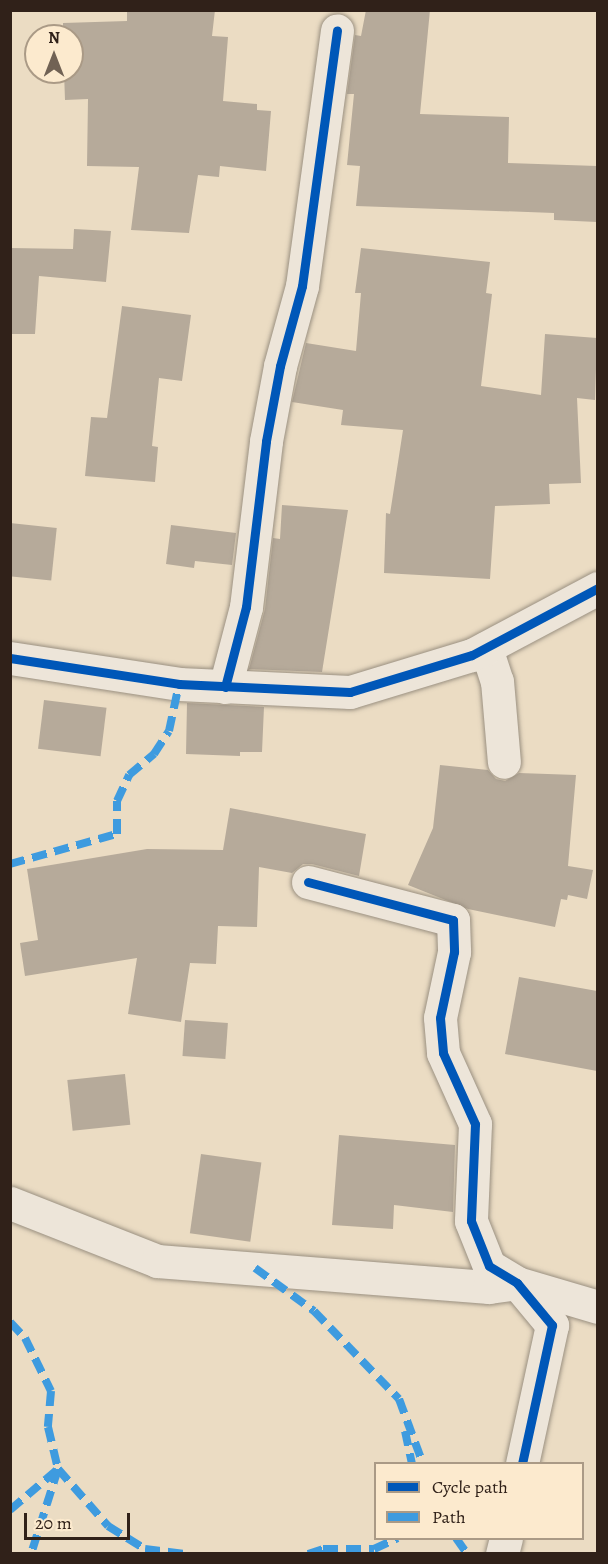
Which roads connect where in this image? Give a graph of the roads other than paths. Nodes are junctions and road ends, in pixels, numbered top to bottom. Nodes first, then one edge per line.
1 (337, 30) dead end
2 (597, 588) edge
3 (486, 648) junction
4 (10, 658) edge
5 (225, 687) junction
6 (504, 762) dead end
7 (308, 882) dead end
8 (10, 1203) edge
9 (517, 1283) junction
10 (597, 1307) edge
11 (522, 1462) edge

1 - 5 street
2 - 3 street
3 - 5 street
3 - 6 street
4 - 5 street
7 - 9 street
8 - 9 street
9 - 10 street
9 - 11 street

